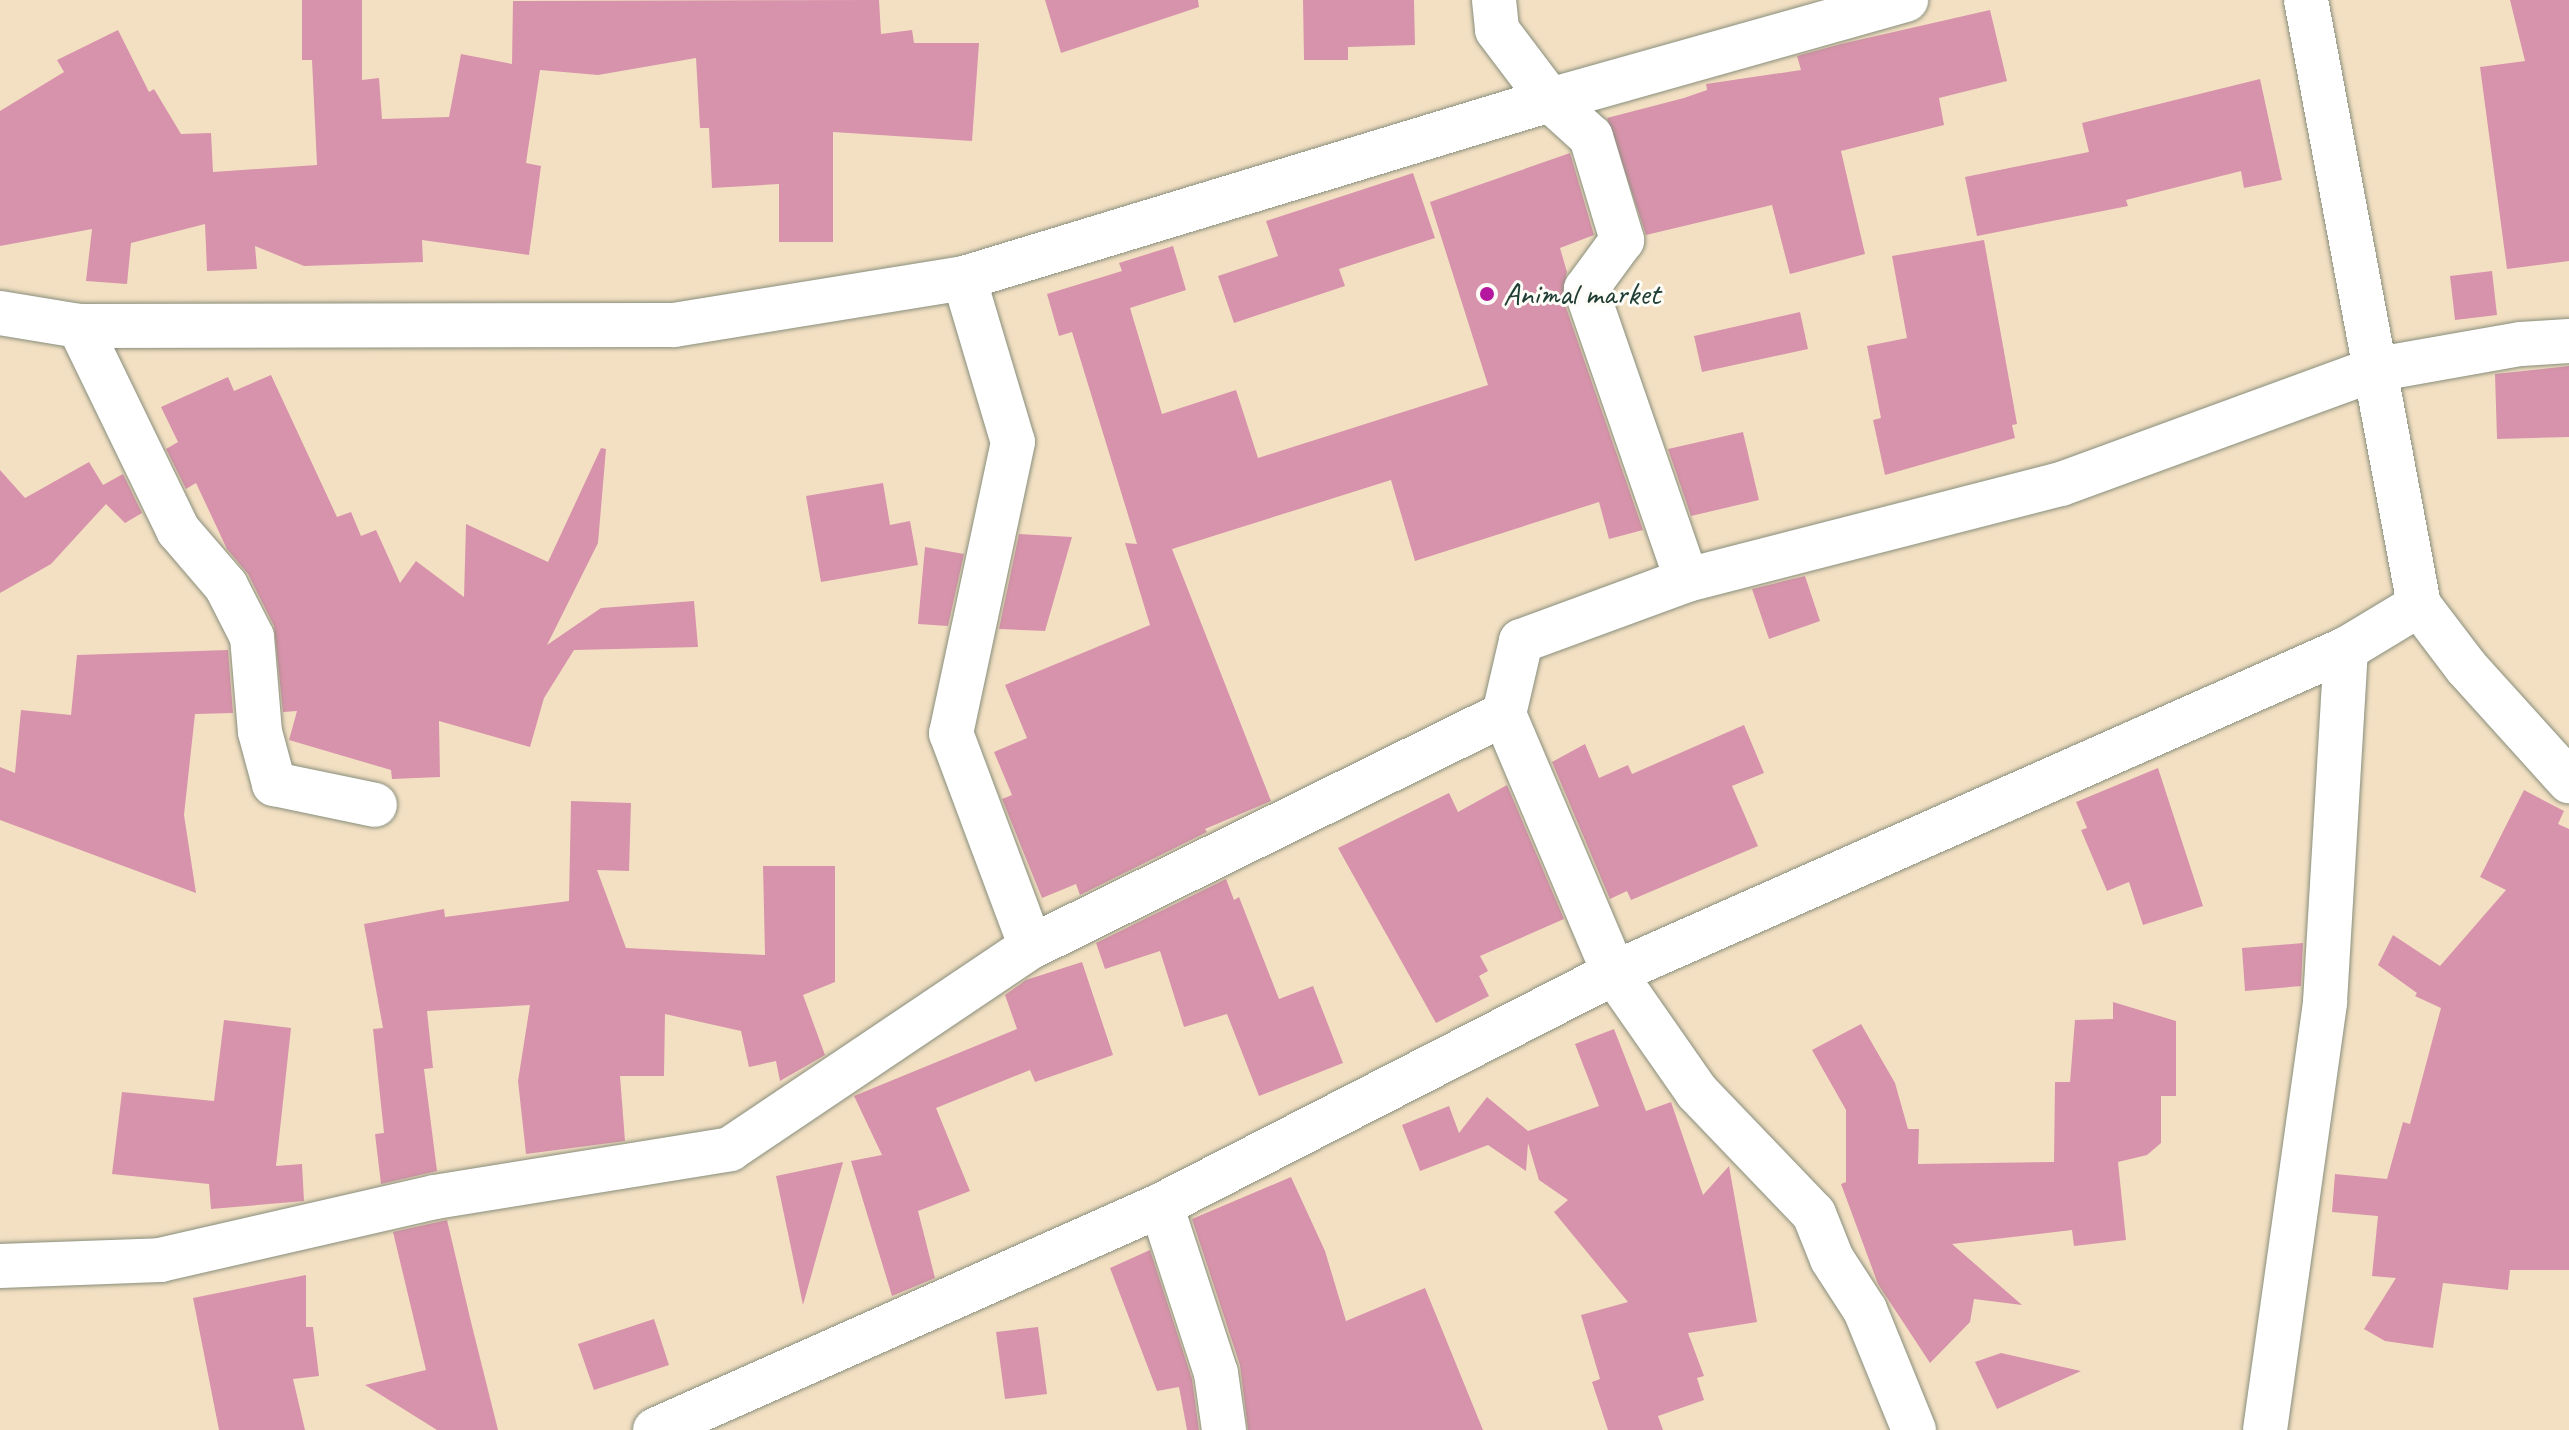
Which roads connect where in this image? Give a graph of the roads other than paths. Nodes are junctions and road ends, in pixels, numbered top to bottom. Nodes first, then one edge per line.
1 (1494, 0) edge
2 (1906, 0) edge
3 (2306, 0) edge
4 (1550, 100) junction
5 (964, 278) junction
6 (0, 313) edge
7 (79, 326) junction
8 (2569, 341) edge
9 (2373, 370) junction
10 (1687, 580) junction
11 (2419, 605) junction
12 (2346, 649) junction
13 (1504, 714) junction
14 (2569, 781) edge
15 (375, 805) dead end
16 (1031, 947) junction
17 (1614, 973) junction
18 (1161, 1205) junction
19 (0, 1266) edge
20 (655, 1430) edge
21 (1224, 1430) edge
22 (1914, 1430) edge
23 (2265, 1430) edge

1 - 4 street
2 - 4 street
3 - 9 street
4 - 5 street
4 - 10 street
5 - 7 street
5 - 16 street
6 - 7 street
7 - 15 street
8 - 9 street
9 - 10 street
9 - 11 street
10 - 13 street
11 - 12 street
11 - 14 street
12 - 17 street
12 - 23 street
13 - 16 street
13 - 17 street
16 - 19 street
17 - 18 street
17 - 22 street
18 - 20 street
18 - 21 street

